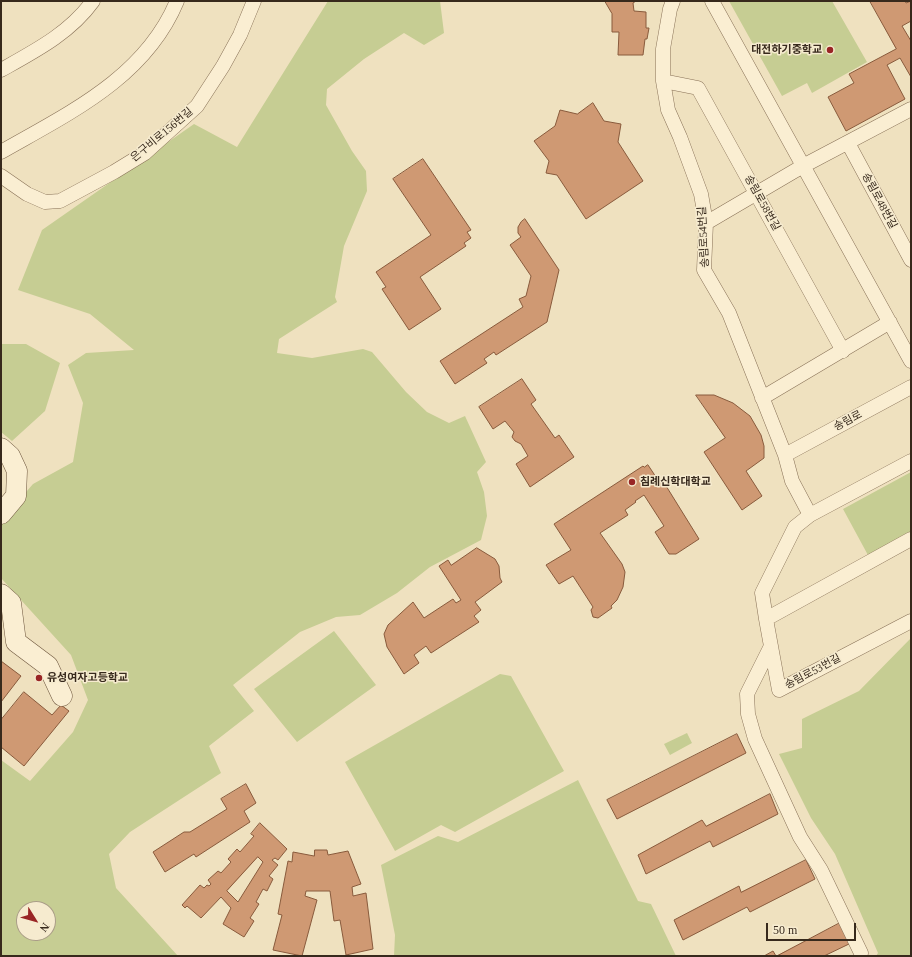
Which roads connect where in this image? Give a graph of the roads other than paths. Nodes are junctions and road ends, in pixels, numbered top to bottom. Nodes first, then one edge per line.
1 (92, 1) edge
2 (177, 1) edge
3 (254, 1) edge
4 (673, 1) edge
5 (712, 1) edge
6 (1, 70) edge
7 (662, 81) junction
8 (911, 110) edge
9 (848, 143) junction
10 (1, 152) edge
11 (803, 166) junction
12 (1, 176) edge
13 (757, 194) junction
14 (706, 224) junction
15 (911, 260) edge
16 (890, 322) junction
17 (843, 351) junction
18 (911, 361) edge
19 (911, 387) edge
20 (762, 398) junction
21 (1, 448) edge
22 (785, 455) junction
23 (911, 461) edge
24 (1, 514) edge
25 (810, 516) junction
26 (911, 539) edge
27 (1, 594) edge
28 (766, 619) junction
29 (911, 621) edge
30 (771, 646) junction
31 (62, 696) dead end
32 (861, 953) dead end

1 - 6 street
2 - 10 street
3 - 12 street, 은구비로156번길
4 - 7 street, 송림로54번길
5 - 11 street
7 - 13 street, 송림로58번길
7 - 14 street, 송림로54번길
8 - 9 street
9 - 11 street
9 - 15 street, 송림로48번길
11 - 13 street
11 - 16 street
13 - 14 street
13 - 17 street, 송림로58번길
14 - 20 street, 송림로54번길
16 - 17 street
16 - 18 street
17 - 20 street
19 - 22 street, 송림로
20 - 22 street, 송림로54번길
21 - 24 street
22 - 25 street
23 - 25 street, 송림로53번길
25 - 28 street, 송림로53번길
26 - 28 street
27 - 31 street
28 - 30 street, 송림로53번길
29 - 30 street, 송림로53번길
30 - 32 street

